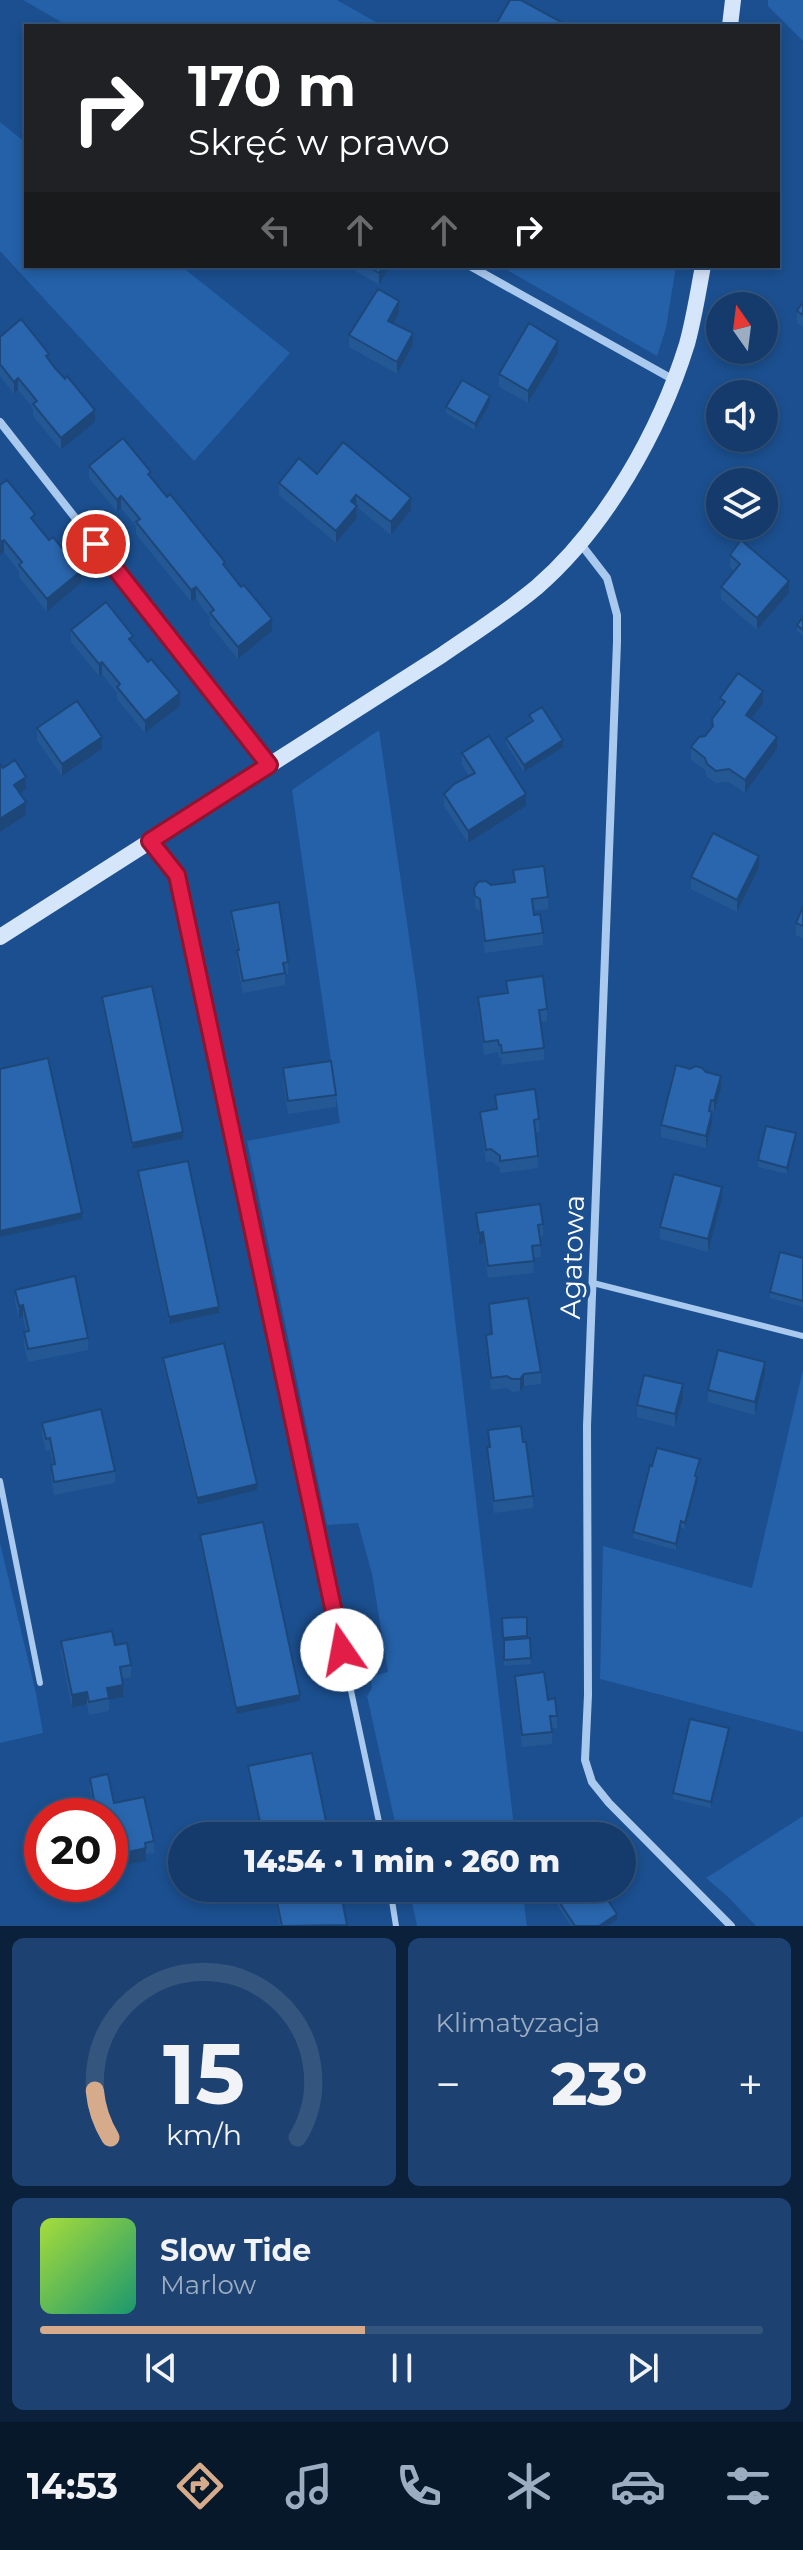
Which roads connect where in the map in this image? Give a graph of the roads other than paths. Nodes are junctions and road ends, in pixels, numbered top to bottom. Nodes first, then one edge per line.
1 (733, 0) edge
2 (730, 24) edge
3 (474, 268) edge
4 (703, 268) edge
5 (674, 381) junction
6 (0, 422) edge
7 (579, 543) junction
8 (269, 765) junction
9 (150, 841) junction
10 (0, 937) edge
11 (593, 1283) junction
12 (803, 1336) edge
13 (0, 1481) edge
14 (40, 1683) dead end
15 (379, 1822) edge
16 (392, 1902) edge
17 (396, 1926) edge
18 (731, 1926) edge

1 - 2 street
3 - 5 street
4 - 5 street
5 - 7 street
6 - 8 street
7 - 8 street
7 - 11 street, Agatowa
8 - 9 street
9 - 10 street
9 - 15 lane
11 - 12 lane
11 - 18 street, Agatowa
13 - 14 lane
16 - 17 lane

